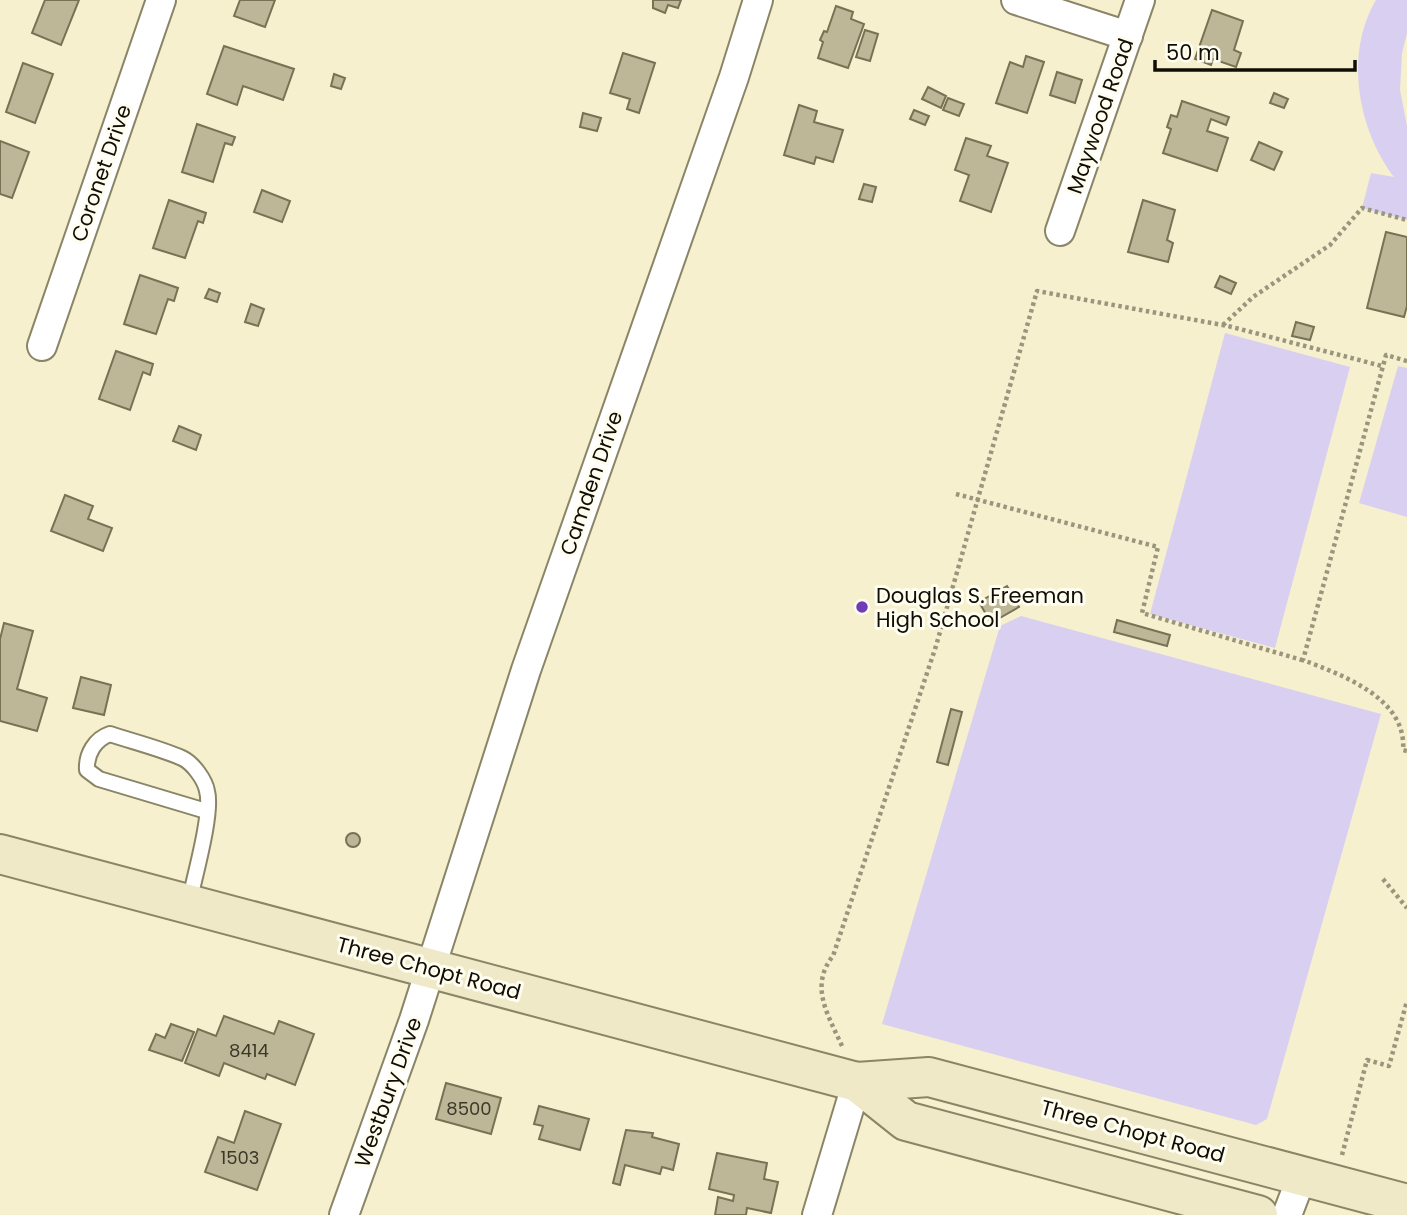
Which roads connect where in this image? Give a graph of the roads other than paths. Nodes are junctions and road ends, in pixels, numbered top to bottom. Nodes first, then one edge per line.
1 (161, 0) edge
2 (758, 0) edge
3 (1016, 0) edge
4 (1140, 0) edge
5 (1128, 36) junction
6 (1060, 231) dead end
7 (43, 346) dead end
8 (206, 811) junction
9 (0, 854) edge
10 (189, 904) junction
11 (430, 968) junction
12 (857, 1082) junction
13 (1302, 1176) junction
14 (1407, 1204) edge
15 (344, 1215) edge
16 (817, 1215) edge
17 (1258, 1215) edge
18 (1287, 1215) edge

1 - 7 street, Coronet Drive
2 - 11 street, Camden Drive
3 - 5 street
4 - 5 street, Maywood Road
5 - 6 street, Maywood Road
8 - 8 lane
8 - 10 lane
9 - 10 main road, Three Chopt Road
10 - 11 main road, Three Chopt Road
11 - 12 main road, Three Chopt Road
11 - 15 street, Westbury Drive
12 - 13 main road, Three Chopt Road
12 - 16 street
12 - 17 main road, Three Chopt Road
13 - 14 main road, Three Chopt Road
13 - 18 street

